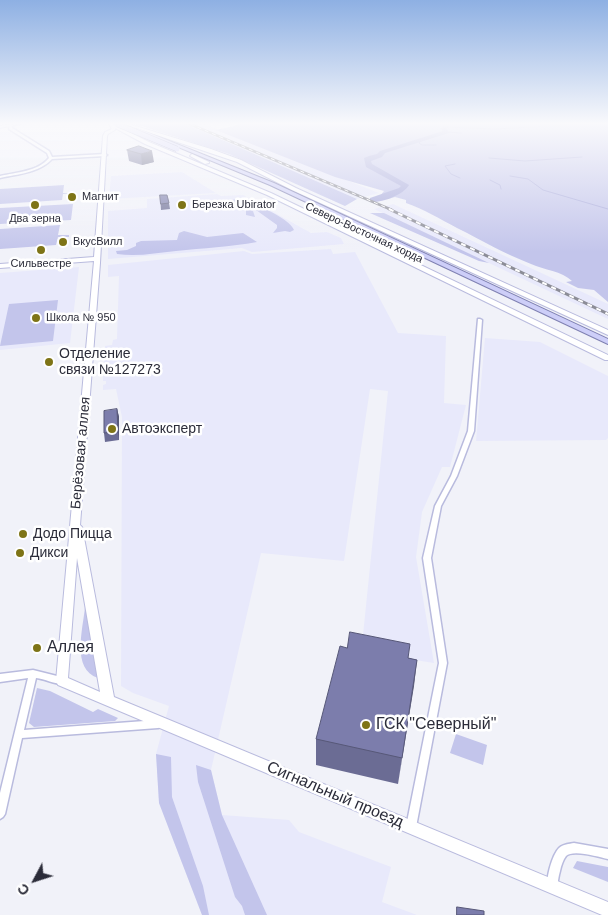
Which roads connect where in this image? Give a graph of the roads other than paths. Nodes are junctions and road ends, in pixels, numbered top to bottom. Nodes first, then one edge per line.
1 (40, 167) edge
2 (104, 167) edge
3 (205, 167) edge
4 (218, 167) edge
5 (223, 167) edge
6 (245, 167) edge
7 (250, 167) edge
8 (261, 171) junction
9 (0, 177) edge
10 (269, 194) junction
11 (337, 218) junction
12 (348, 223) junction
13 (97, 259) junction
14 (0, 266) edge
15 (480, 320) dead end
16 (608, 333) edge
17 (608, 342) edge
18 (608, 350) edge
19 (608, 358) edge
20 (75, 517) junction
21 (33, 674) junction
22 (0, 678) edge
23 (62, 681) junction
24 (108, 700) junction
25 (161, 724) junction
26 (20, 734) junction
27 (226, 750) joint
28 (0, 814) edge
29 (412, 827) junction
30 (608, 854) edge
31 (552, 886) junction
32 (608, 910) edge

1 - 9 street
2 - 13 main road, Берёзовая аллея
3 - 10 main road
4 - 10 main road
5 - 11 main road, Северо-Восточная хорда
6 - 8 main road
7 - 8 main road
8 - 11 main road
10 - 11 main road
11 - 12 main road, Северо-Восточная хорда
11 - 12 main road
12 - 16 main road
12 - 17 main road, Северо-Восточная хорда
12 - 18 main road, Северо-Восточная хорда
12 - 19 main road
13 - 14 main road
13 - 20 main road, Берёзовая аллея
15 - 29 street
20 - 23 main road, Берёзовая аллея
20 - 24 main road
21 - 22 street
21 - 23 street
21 - 26 street
23 - 24 main road, Сигнальный проезд
24 - 25 main road, Сигнальный проезд
25 - 26 street
25 - 27 main road, Сигнальный проезд
26 - 28 street
27 - 29 main road, Сигнальный проезд
29 - 31 main road, Сигнальный проезд
30 - 31 street
31 - 32 main road, Сигнальный проезд

